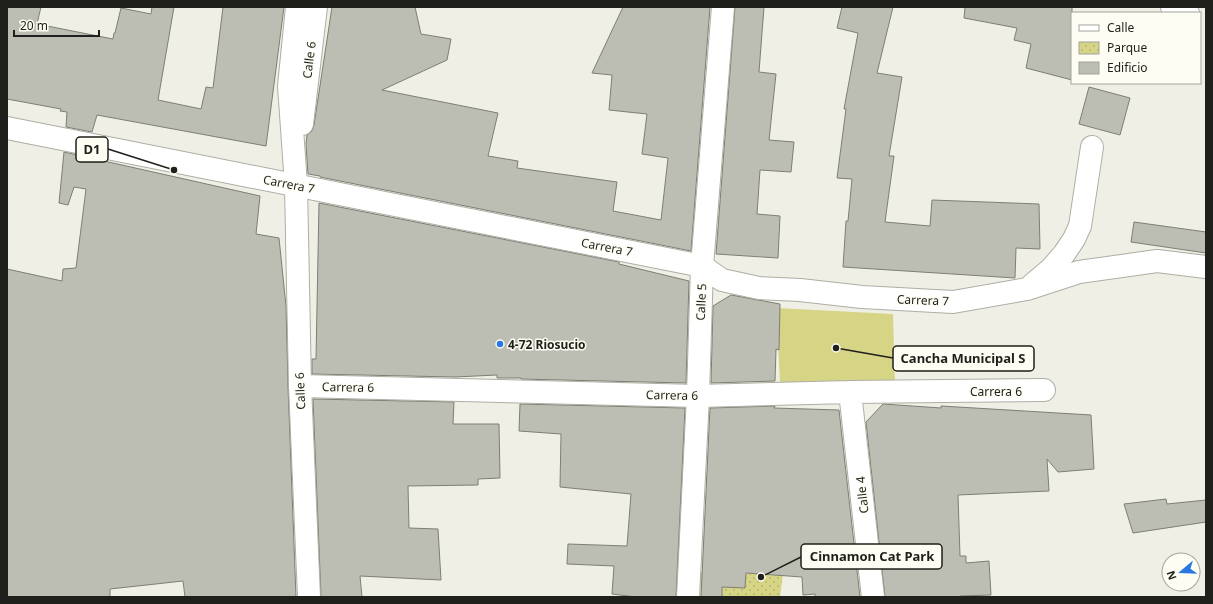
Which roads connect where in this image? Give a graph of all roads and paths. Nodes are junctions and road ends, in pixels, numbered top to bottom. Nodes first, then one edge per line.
1 (297, 7) edge
2 (316, 7) edge
3 (723, 7) edge
4 (1172, 7) edge
5 (1185, 12) edge
6 (7, 128) edge
7 (1092, 147) dead end
8 (296, 185) junction
9 (702, 266) junction
10 (1206, 267) edge
11 (1027, 289) junction
12 (300, 386) junction
13 (1044, 390) dead end
14 (850, 392) junction
15 (698, 396) junction
16 (309, 597) edge
17 (688, 597) edge
18 (873, 597) edge

1 - 8 street, Calle 6
2 - 8 street, Calle 6
3 - 9 street, Calle 5
4 - 5 street
6 - 8 street, Carrera 7
7 - 11 street
8 - 9 street, Carrera 7
8 - 12 street, Calle 6
9 - 11 street, Carrera 7
9 - 15 street, Calle 5
10 - 11 street, Carrera 7
12 - 15 street, Carrera 6
12 - 16 street, Calle 6
13 - 14 street, Carrera 6
14 - 15 street, Carrera 6
14 - 18 street, Calle 4
15 - 17 street, Calle 5

